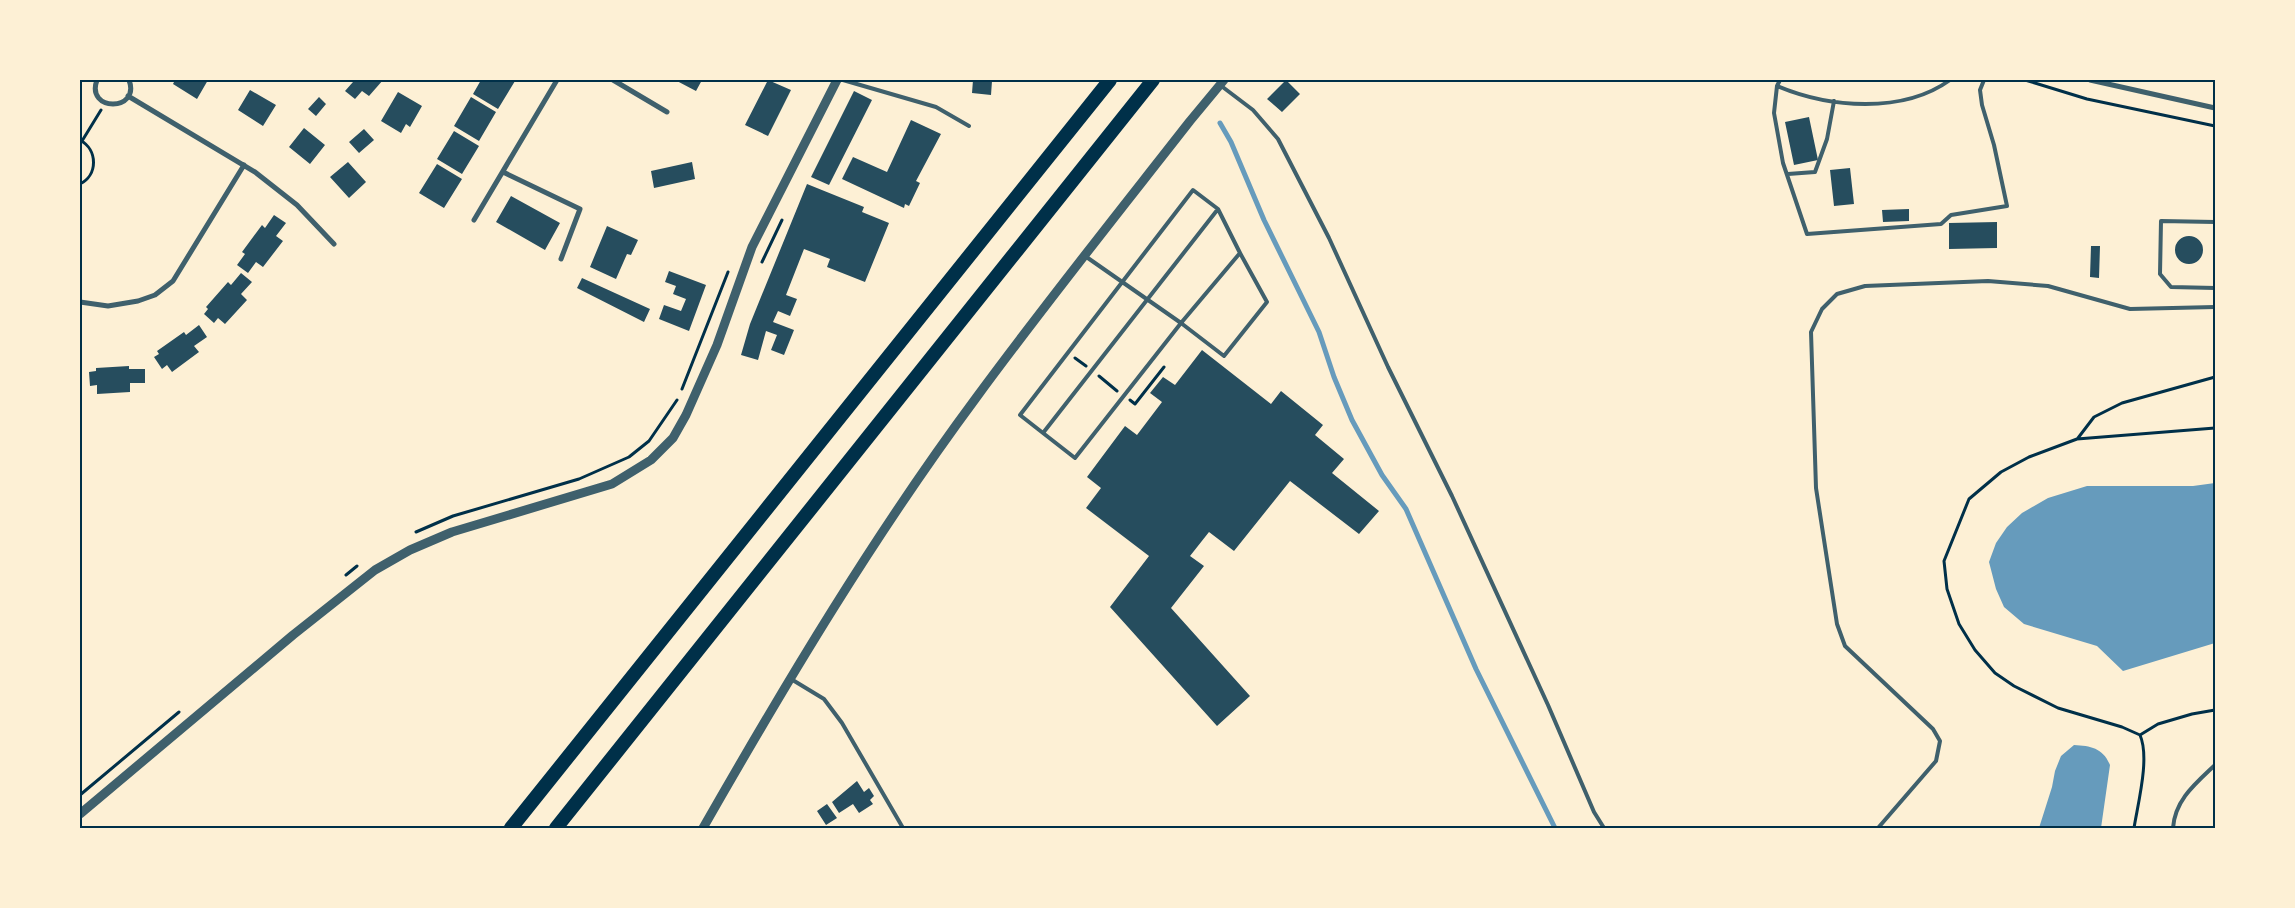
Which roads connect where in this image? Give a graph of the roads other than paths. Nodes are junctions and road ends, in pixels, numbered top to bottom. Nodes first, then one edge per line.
1 (97, 80) edge
2 (129, 80) edge
3 (557, 80) edge
4 (613, 80) edge
5 (837, 80) edge
6 (842, 80) edge
7 (1110, 80) edge
8 (1153, 80) edge
9 (1780, 80) edge
10 (1950, 80) edge
11 (1984, 80) edge
12 (2090, 80) edge
13 (1222, 82) edge
14 (1777, 86) junction
15 (128, 96) junction
16 (1834, 101) junction
17 (2215, 108) edge
18 (667, 112) dead end
19 (969, 126) dead end
20 (244, 165) junction
21 (502, 172) junction
22 (1788, 174) junction
23 (1218, 209) junction
24 (474, 220) dead end
25 (2215, 222) edge
26 (334, 244) dead end
27 (1240, 252) junction
28 (1085, 256) junction
29 (561, 258) dead end
30 (1121, 281) junction
31 (2215, 288) edge
32 (1148, 300) junction
33 (80, 302) edge
34 (2215, 308) edge
35 (1181, 323) junction
36 (1043, 433) junction
37 (791, 679) junction
38 (566, 759) junction
39 (2215, 766) edge
40 (80, 814) edge
41 (499, 828) edge
42 (511, 828) edge
43 (557, 828) edge
44 (703, 828) edge
45 (903, 828) edge
46 (1604, 828) edge
47 (1878, 828) edge
48 (2173, 828) edge

1 - 15 street
2 - 15 street
3 - 21 street
4 - 18 street
5 - 40 street
6 - 19 lane
7 - 38 highway
8 - 43 highway
9 - 14 lane
10 - 16 lane
11 - 22 lane
12 - 17 street
13 - 28 street
13 - 46 lane
14 - 16 lane
14 - 22 lane
15 - 20 street
16 - 22 lane
20 - 26 street
20 - 33 street
21 - 24 street
21 - 29 street
23 - 27 lane
23 - 30 lane
23 - 32 lane
25 - 31 lane
27 - 35 lane
27 - 35 lane
28 - 30 lane
28 - 37 street
30 - 32 lane
30 - 36 lane
32 - 35 lane
32 - 36 lane
34 - 47 lane
35 - 36 lane
37 - 44 street
37 - 45 lane
38 - 41 highway
38 - 42 highway
39 - 48 lane

